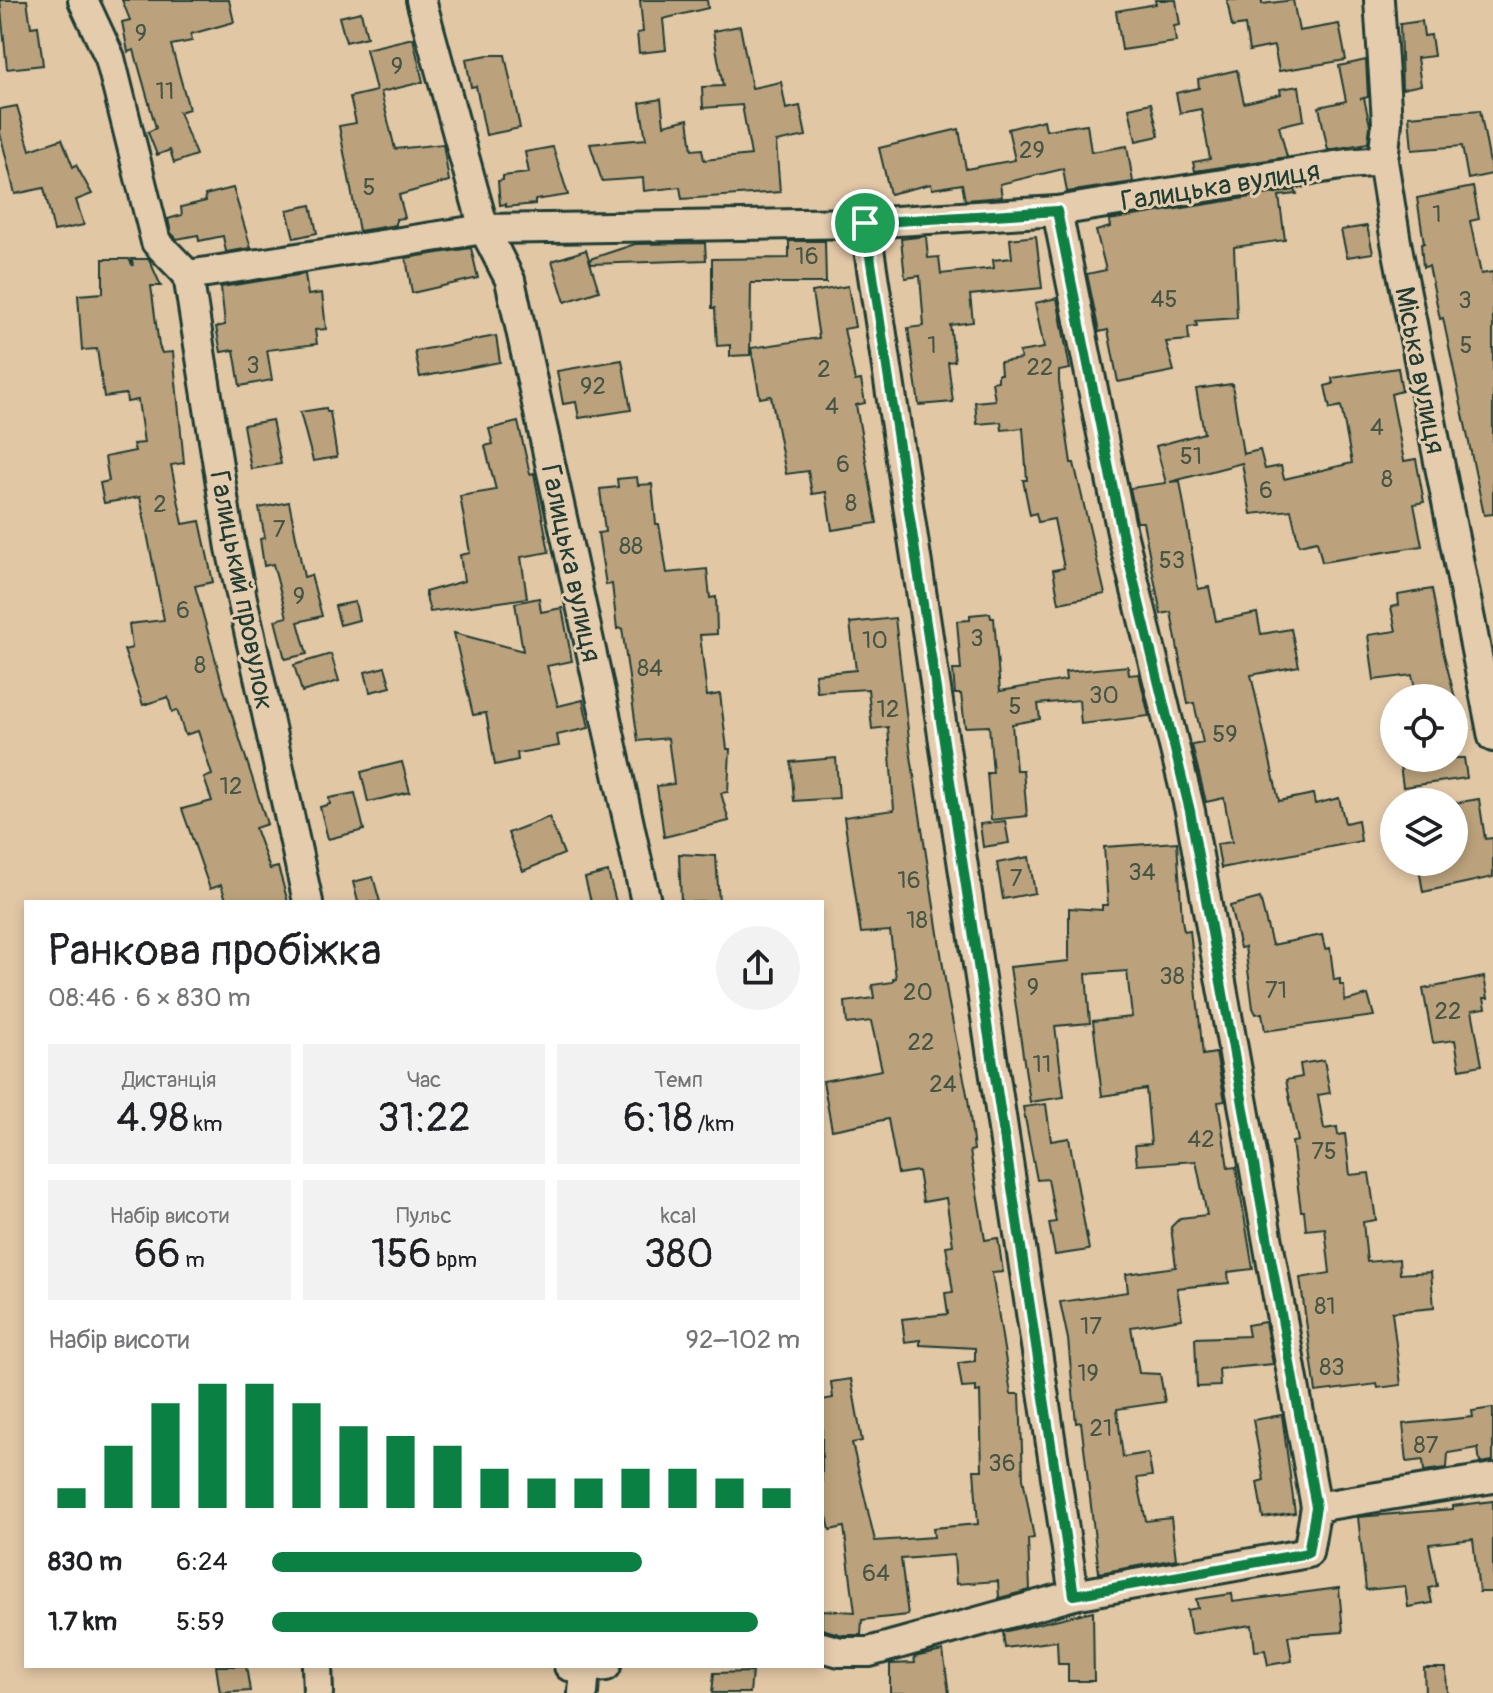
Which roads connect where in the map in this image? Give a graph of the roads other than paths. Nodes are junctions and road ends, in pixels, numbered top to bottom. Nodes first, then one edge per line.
1 (83, 0) edge
2 (421, 0) edge
3 (1379, 0) edge
4 (1383, 161) junction
5 (1057, 211) junction
6 (865, 223) junction
7 (484, 229) junction
8 (188, 275) junction
9 (1493, 737) edge
10 (308, 900) edge
11 (646, 900) edge
12 (1493, 1478) edge
13 (1316, 1507) junction
14 (1074, 1595) junction
15 (824, 1648) edge
16 (317, 1668) edge
17 (318, 1693) edge

1 - 8 street
2 - 7 street, Галицька вулиця
3 - 4 street, Міська вулиця
4 - 5 street, Галицька вулиця
4 - 9 street, Міська вулиця
5 - 6 street, Галицька вулиця
5 - 13 street
6 - 7 street, Галицька вулиця
6 - 14 street
7 - 8 street, Галицька вулиця
7 - 11 street, Галицька вулиця
8 - 10 street, Галицький провулок
12 - 13 street
13 - 14 street
14 - 15 street
16 - 17 street

